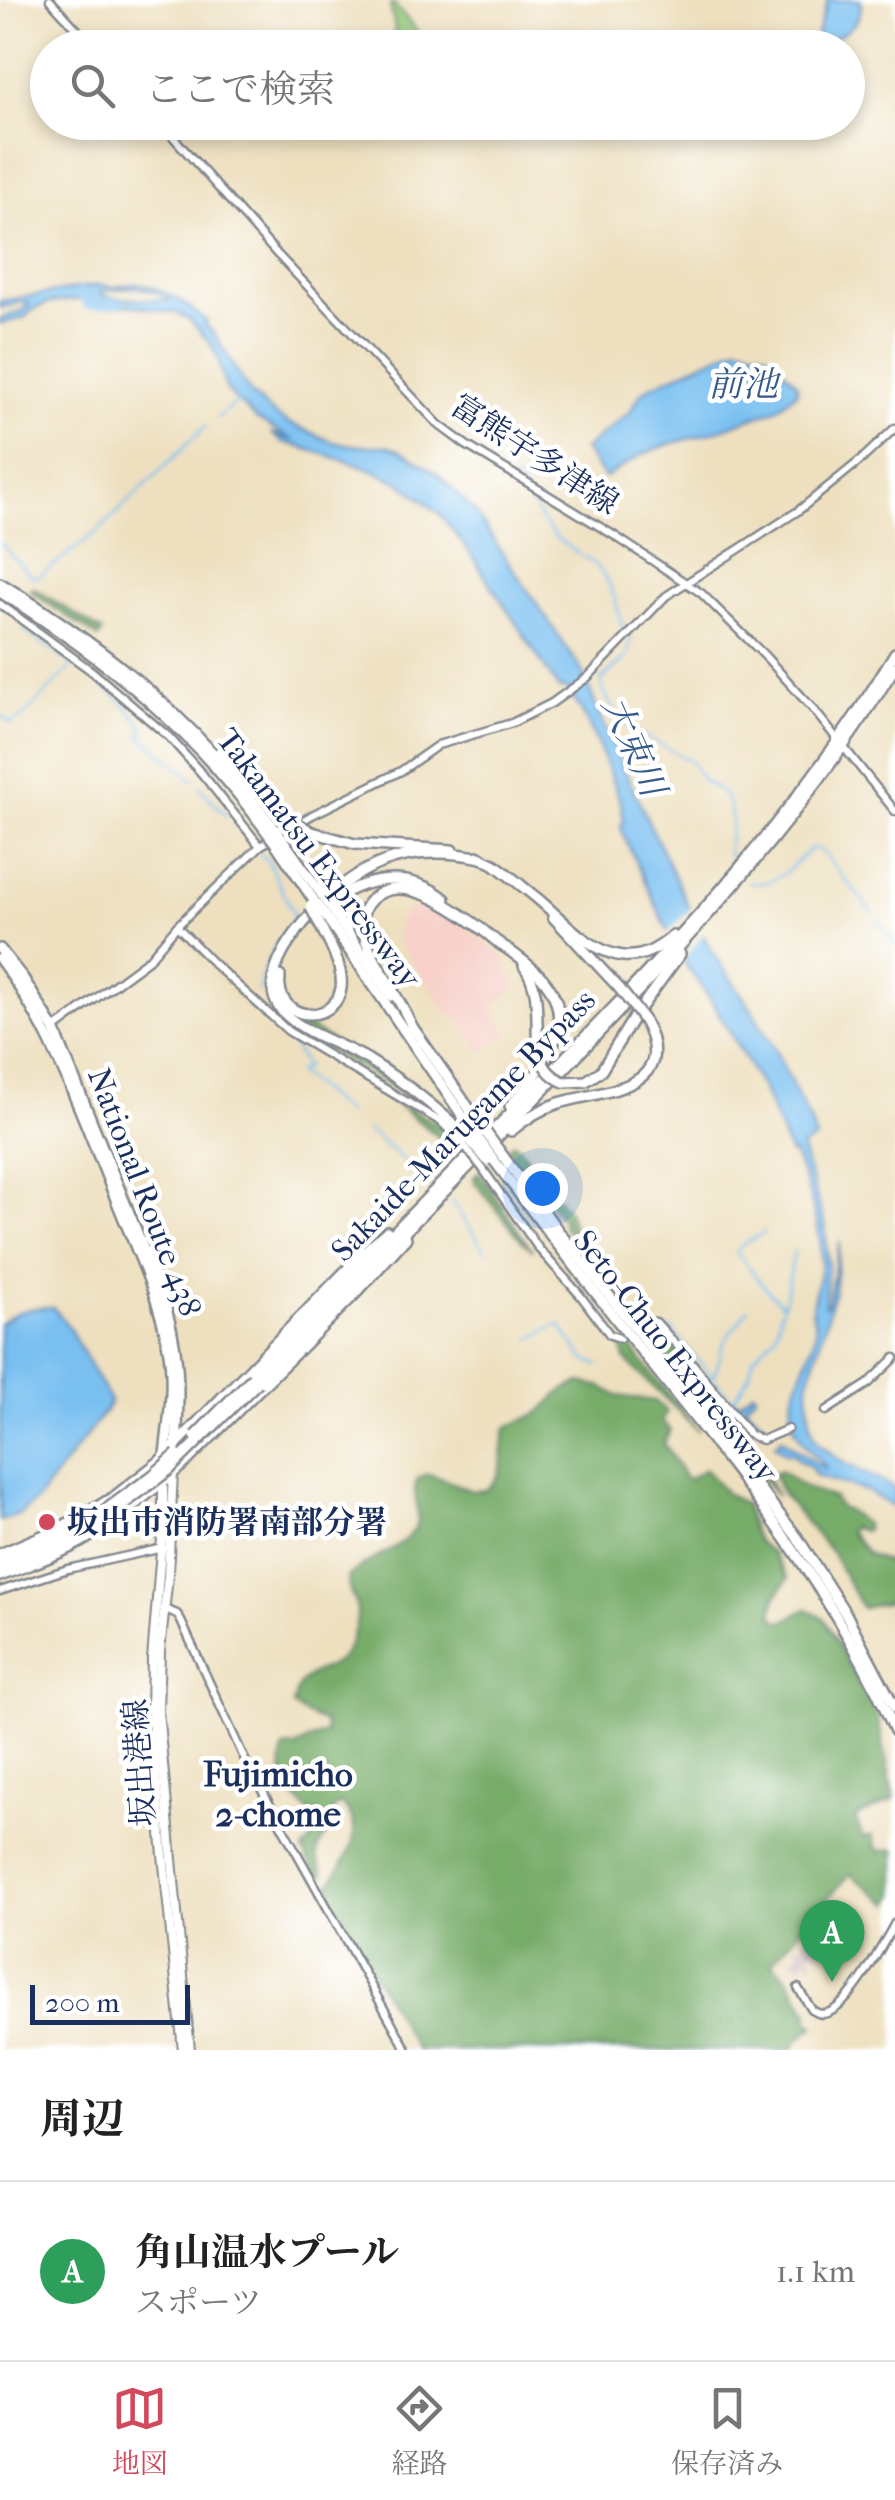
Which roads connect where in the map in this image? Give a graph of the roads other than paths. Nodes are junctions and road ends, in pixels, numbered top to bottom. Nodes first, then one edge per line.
1 (50, 0) edge
2 (78, 30) edge
3 (176, 140) edge
4 (895, 428) edge
5 (687, 582) junction
6 (0, 583) edge
7 (0, 592) edge
8 (0, 604) edge
9 (895, 652) edge
10 (895, 667) edge
11 (169, 706) junction
12 (841, 742) junction
13 (895, 811) edge
14 (271, 830) junction
15 (279, 842) junction
16 (260, 846) junction
17 (482, 858) junction
18 (534, 896) junction
19 (316, 901) junction
20 (458, 910) junction
21 (326, 918) junction
22 (698, 918) junction
23 (177, 926) junction
24 (500, 943) junction
25 (0, 948) edge
26 (669, 953) junction
27 (0, 960) edge
28 (656, 973) junction
29 (406, 1023) junction
30 (51, 1031) junction
31 (472, 1136) junction
32 (491, 1160) junction
33 (437, 1193) junction
34 (556, 1235) junction
35 (635, 1335) junction
36 (895, 1358) edge
37 (826, 1411) dead end
38 (177, 1416) junction
39 (788, 1429) dead end
40 (190, 1430) junction
41 (176, 1445) junction
42 (165, 1456) junction
43 (173, 1473) junction
44 (164, 1482) junction
45 (145, 1496) junction
46 (164, 1500) junction
47 (165, 1548) junction
48 (0, 1565) edge
49 (0, 1590) edge
50 (161, 1607) junction
51 (895, 1708) edge
52 (895, 1731) edge
53 (895, 1923) edge
54 (798, 1988) dead end
55 (187, 2050) edge
56 (407, 2050) edge

1 - 2 street
3 - 5 street, 富熊宇多津線
4 - 5 street
5 - 12 street, 富熊宇多津線
5 - 16 street
6 - 11 highway, Takamatsu Expressway
7 - 14 highway, Takamatsu Expressway
8 - 16 street
9 - 12 highway
10 - 12 highway
11 - 14 highway, Takamatsu Expressway
11 - 17 highway, bridge
12 - 13 street, 富熊宇多津線
12 - 22 highway
12 - 22 highway
14 - 15 highway, Takamatsu Expressway, bridge
15 - 19 highway, Takamatsu Expressway
15 - 19 highway, Takamatsu Expressway
16 - 23 street
17 - 18 highway
17 - 31 highway
18 - 26 highway
18 - 33 highway, bridge
19 - 21 highway, Takamatsu Expressway, bridge
20 - 21 highway
20 - 24 highway
20 - 29 highway
21 - 29 highway, Takamatsu Expressway
22 - 26 highway
22 - 26 highway
23 - 30 street
23 - 31 street
24 - 28 highway, bridge
24 - 33 highway
25 - 30 highway, National Route 438
26 - 28 highway
27 - 30 highway, National Route 438
28 - 33 highway, Sakaide-Marugame Bypass
29 - 31 highway, Seto-Chuo Expressway
30 - 38 highway, National Route 438
30 - 42 highway, National Route 438
31 - 32 highway, Seto-Chuo Expressway, bridge
31 - 32 highway, bridge
32 - 34 highway, Seto-Chuo Expressway
32 - 34 highway, Seto-Chuo Expressway
32 - 39 street
33 - 40 highway
33 - 43 highway
33 - 48 highway, Sakaide-Marugame Bypass, bridge
34 - 35 highway, Seto-Chuo Expressway, bridge
35 - 51 highway, Seto-Chuo Expressway
35 - 52 highway, Seto-Chuo Expressway
36 - 37 street
38 - 40 highway
38 - 41 highway, National Route 438
40 - 41 highway
41 - 42 highway
41 - 43 highway, National Route 438
42 - 44 highway, National Route 438
42 - 48 highway
43 - 44 highway
43 - 47 main road, 坂出港線
44 - 45 highway
44 - 46 main road, 坂出港線
45 - 46 main road
45 - 48 highway
46 - 47 main road, 坂出港線
47 - 49 street
47 - 50 main road, 坂出港線
50 - 55 main road, 坂出港線
50 - 56 street
53 - 54 street

